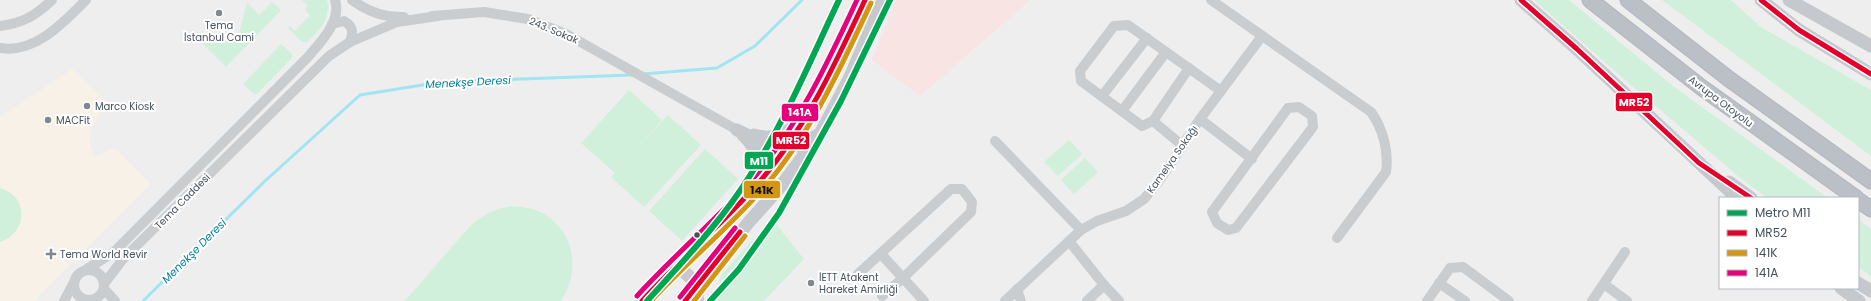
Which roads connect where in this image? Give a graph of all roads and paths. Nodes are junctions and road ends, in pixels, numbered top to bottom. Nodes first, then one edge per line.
1 (52, 0) edge
2 (335, 0) edge
3 (344, 0) edge
4 (352, 0) edge
5 (864, 0) edge
6 (882, 0) edge
7 (1211, 0) edge
8 (1521, 0) edge
9 (1590, 0) edge
10 (1628, 0) edge
11 (1761, 0) edge
12 (1789, 0) edge
13 (82, 2) edge
14 (438, 16) junction
15 (397, 22) junction
16 (332, 24) junction
17 (0, 26) edge
18 (1262, 36) junction
19 (1147, 38) junction
20 (350, 42) junction
21 (1869, 44) edge
22 (2, 49) edge
23 (1166, 52) junction
24 (1189, 68) junction
25 (1871, 74) edge
26 (1221, 91) junction
27 (1102, 96) junction
28 (1122, 110) junction
29 (803, 119) junction
30 (1200, 119) junction
31 (1153, 121) junction
32 (737, 130) junction
33 (820, 134) junction
34 (995, 141) dead end
35 (1183, 146) junction
36 (785, 149) junction
37 (1252, 158) junction
38 (1699, 163) junction
39 (1871, 182) edge
40 (755, 187) junction
41 (1736, 197) edge
42 (1750, 197) edge
43 (1854, 197) edge
44 (1859, 200) edge
45 (1871, 209) edge
46 (1081, 230) junction
47 (1338, 238) dead end
48 (1069, 241) junction
49 (1625, 252) dead end
50 (881, 254) junction
51 (676, 264) junction
52 (87, 270) junction
53 (858, 274) dead end
54 (903, 278) junction
55 (1439, 283) junction
56 (73, 284) junction
57 (1604, 284) junction
58 (1859, 284) edge
59 (1104, 285) junction
60 (699, 286) junction
61 (104, 287) junction
62 (1017, 289) junction
63 (1842, 289) edge
64 (1871, 291) edge
65 (882, 296) dead end
66 (1497, 298) edge
67 (64, 301) edge
68 (87, 301) edge
69 (115, 301) edge
70 (642, 301) edge
71 (685, 301) edge
72 (699, 301) edge
73 (924, 301) edge
74 (1004, 301) edge
75 (1021, 301) edge
76 (1087, 301) edge
77 (1119, 301) edge
78 (1427, 301) edge
79 (1465, 301) edge
80 (1509, 301) edge
81 (1592, 301) edge
82 (1627, 301) edge
83 (1859, 301) edge

1 - 17 street
2 - 16 street
3 - 15 street
4 - 14 street, 243. Sokak
5 - 29 main road
6 - 33 main road
7 - 18 street
8 - 38 main road
9 - 43 highway, Avrupa Otoyolu
10 - 39 highway
11 - 25 main road
12 - 21 main road
13 - 22 street
14 - 15 street
14 - 32 street, 243. Sokak
15 - 20 street, Tema Caddesi
16 - 20 street
16 - 52 street
18 - 26 street, Kamelya Sokağı
18 - 47 street
19 - 23 street
19 - 27 street
19 - 27 street
20 - 61 street, Tema Caddesi
23 - 24 street
23 - 28 street
24 - 26 street
24 - 31 street
26 - 30 street, Kamelya Sokağı
27 - 28 street
28 - 31 street
29 - 32 main road
29 - 36 main road
30 - 35 street, Kamelya Sokağı
30 - 37 street
31 - 35 street
32 - 36 main road
32 - 40 main road
33 - 36 main road
33 - 60 main road
34 - 46 street
35 - 46 street, Kamelya Sokağı
36 - 40 main road
37 - 37 street
38 - 41 main road
38 - 42 main road
40 - 51 main road
44 - 45 highway, Avrupa Otoyolu
46 - 48 street, Kamelya Sokağı
48 - 59 street
48 - 62 street, Kamelya Sokağı
49 - 57 street
50 - 53 street
50 - 54 street
50 - 54 street
51 - 60 main road
51 - 70 main road
52 - 56 street
52 - 61 street
54 - 65 street
54 - 73 street
55 - 66 street
55 - 78 street
55 - 79 street
56 - 67 street
56 - 68 street
57 - 81 street
57 - 82 street
58 - 64 main road
59 - 76 street
59 - 77 street
60 - 71 main road
60 - 72 street
61 - 68 street
61 - 69 street
62 - 74 street, Kamelya Sokağı
62 - 75 street
63 - 83 main road
66 - 80 street

